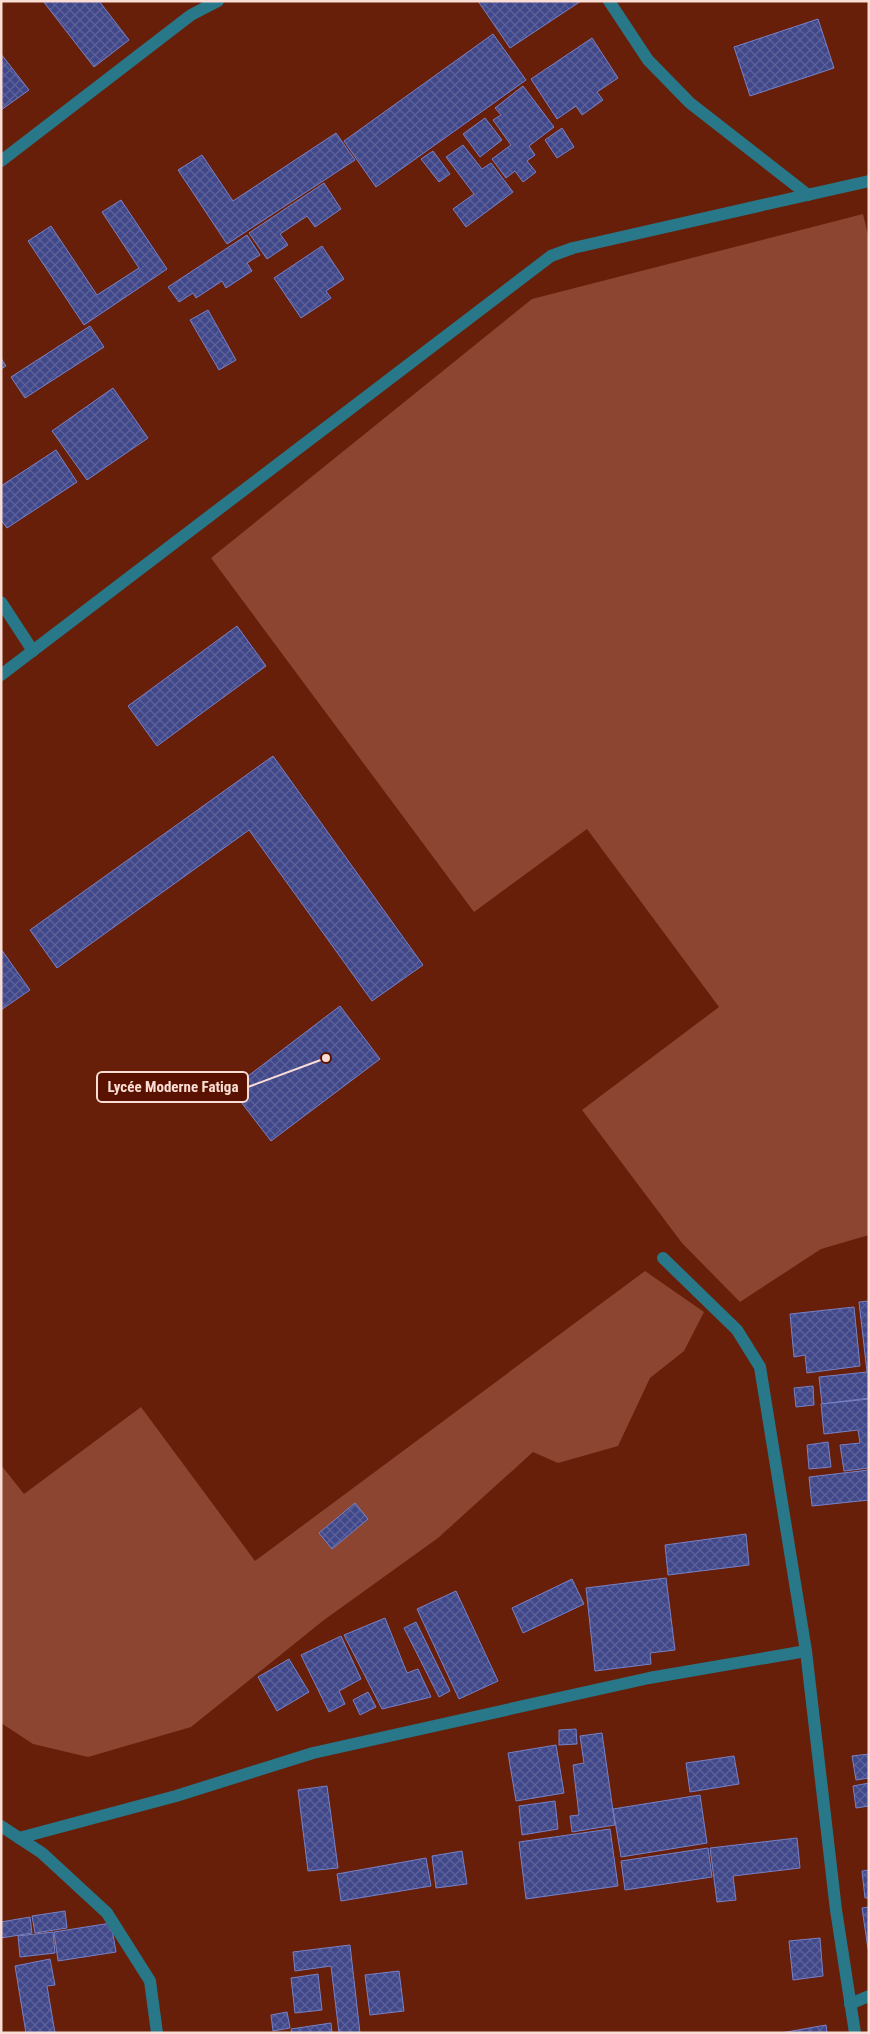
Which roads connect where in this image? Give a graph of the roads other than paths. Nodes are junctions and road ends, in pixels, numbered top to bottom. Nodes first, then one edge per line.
1 (218, 1) edge
2 (609, 1) edge
3 (1, 161) edge
4 (869, 181) edge
5 (808, 195) junction
6 (1, 602) edge
7 (33, 651) junction
8 (1, 676) edge
9 (663, 1258) dead end
10 (806, 1651) junction
11 (1, 1826) edge
12 (20, 1838) junction
13 (869, 1996) edge
14 (850, 2004) junction
15 (157, 2033) edge
16 (855, 2033) edge

1 - 3 street
2 - 5 street
4 - 5 street
5 - 7 street
6 - 7 street
7 - 8 street
9 - 10 street
10 - 12 street
10 - 14 street
11 - 12 street
12 - 15 street
13 - 14 street
14 - 16 street

